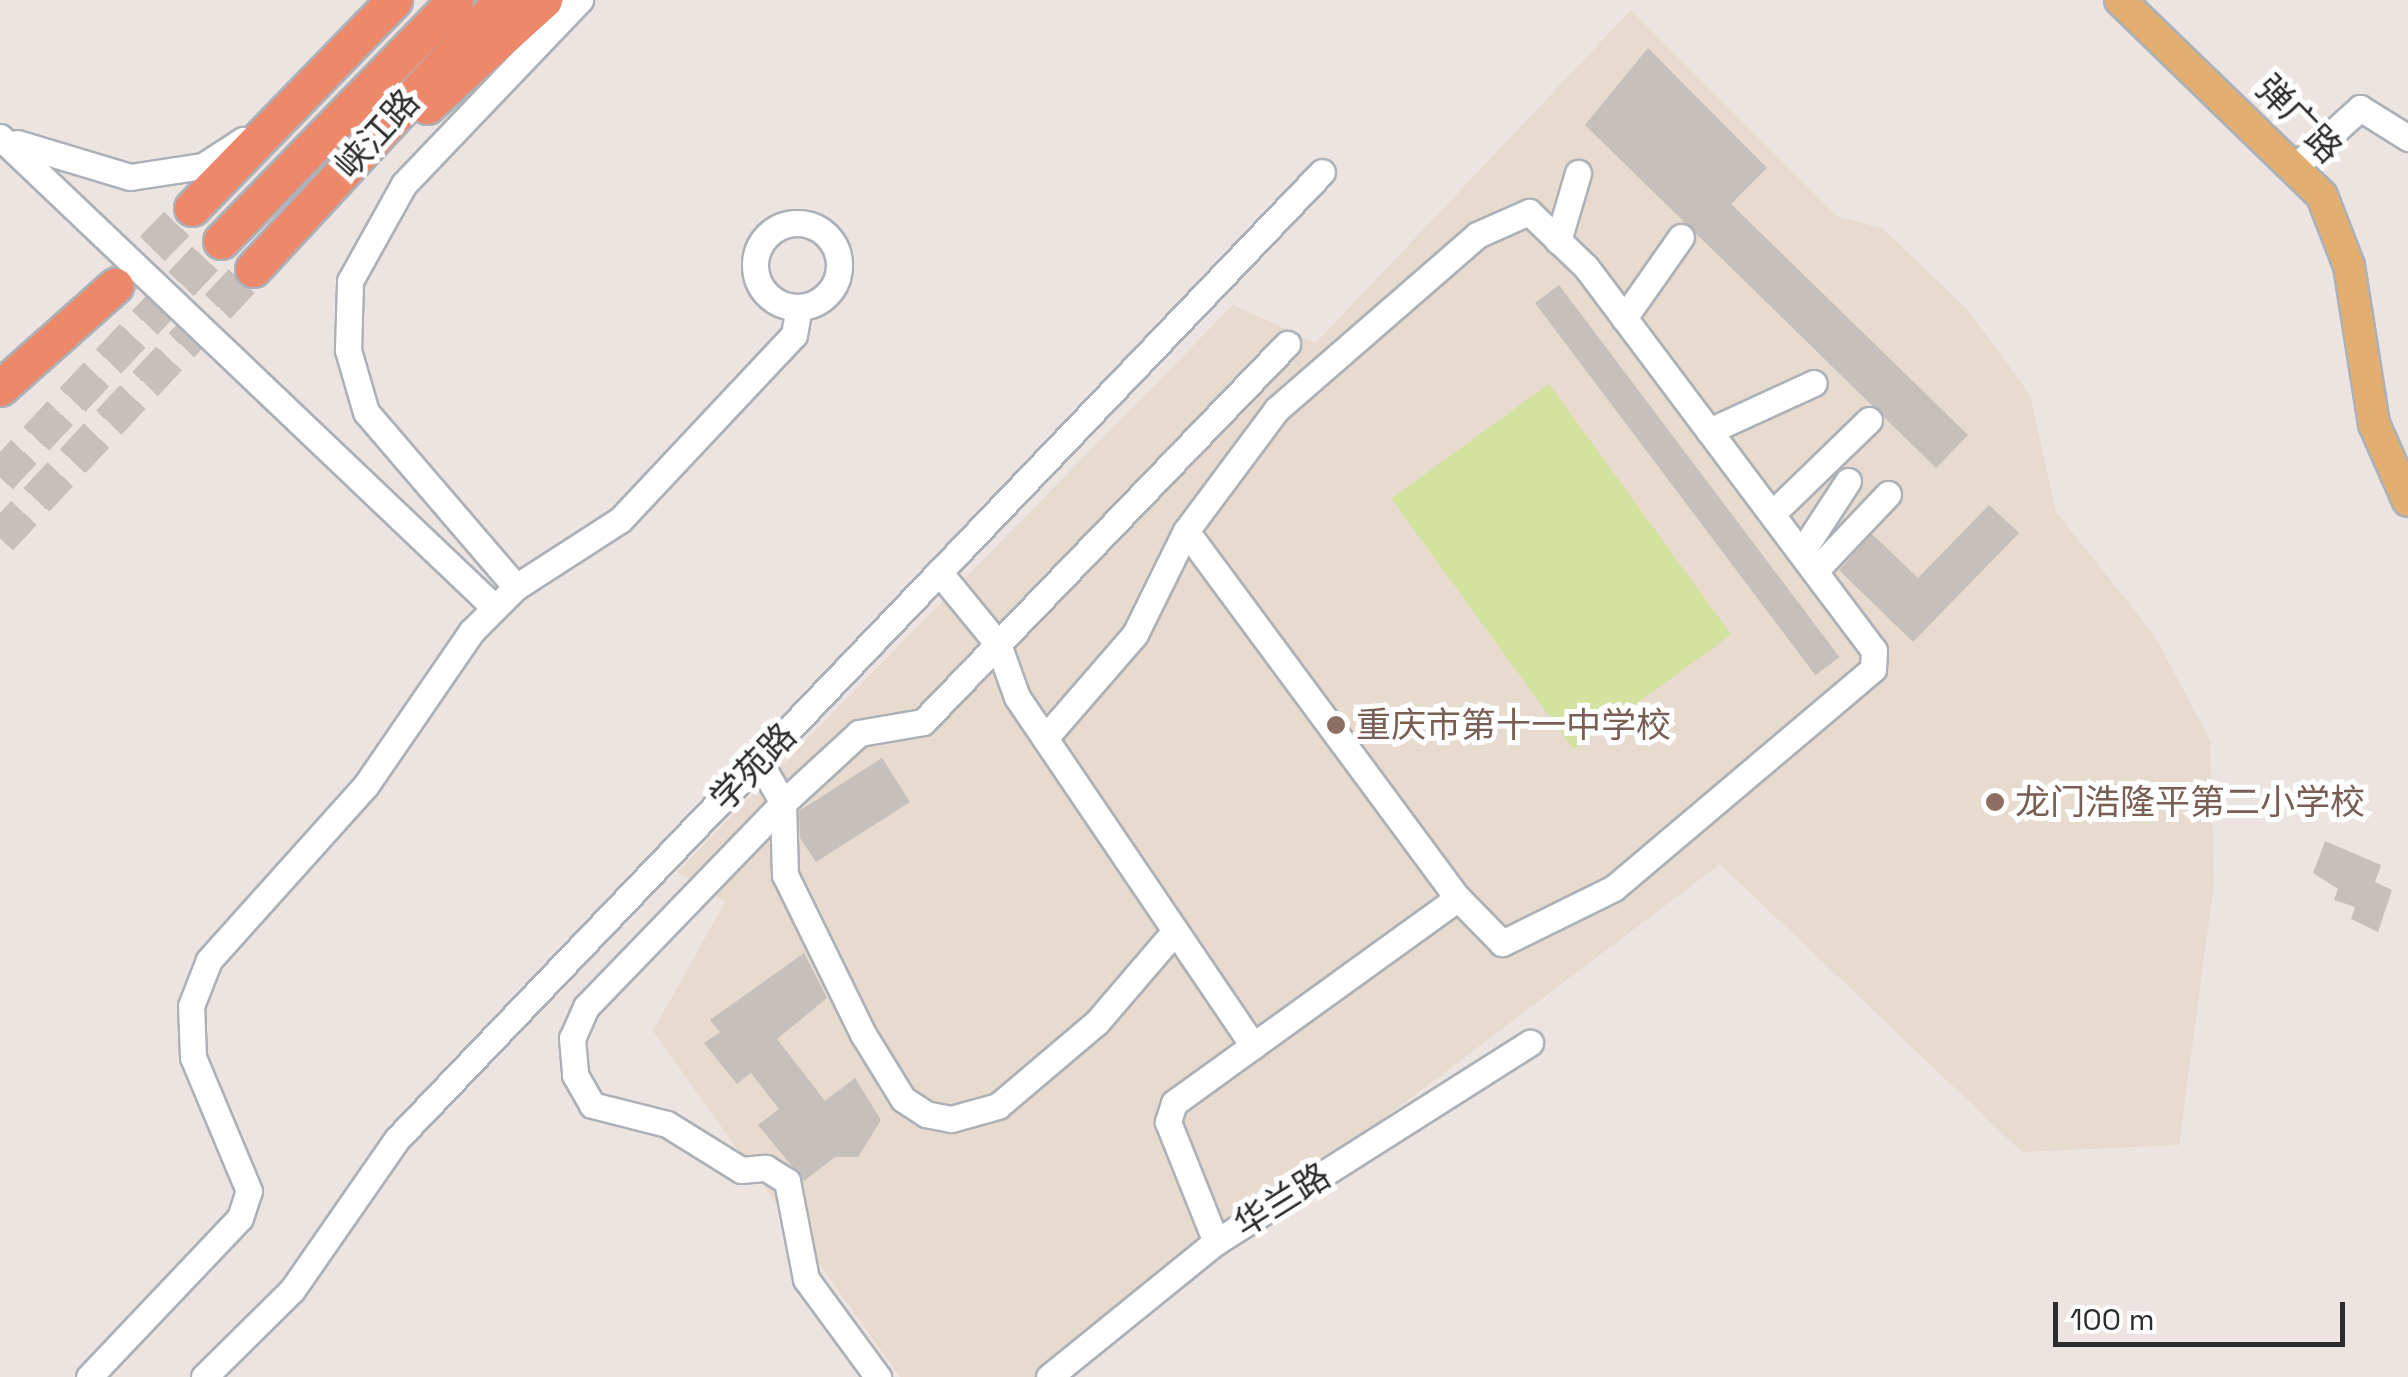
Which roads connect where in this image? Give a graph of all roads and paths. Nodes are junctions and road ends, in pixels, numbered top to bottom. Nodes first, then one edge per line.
1 (394, 0) edge
2 (435, 0) edge
3 (455, 0) edge
4 (502, 0) edge
5 (544, 0) edge
6 (580, 0) edge
7 (2120, 0) edge
8 (306, 91) junction
9 (0, 137) edge
10 (2408, 138) edge
11 (319, 140) junction
12 (2298, 165) junction
13 (1322, 172) dead end
14 (1578, 173) dead end
15 (192, 208) tunnel mouth
16 (309, 208) junction
17 (1681, 237) dead end
18 (1558, 240) junction
19 (221, 241) tunnel mouth
20 (252, 269) tunnel mouth
21 (115, 286) tunnel mouth
22 (799, 307) dead end
23 (1624, 318) junction
24 (1286, 344) dead end
25 (1814, 383) dead end
26 (0, 388) edge
27 (1869, 420) dead end
28 (1709, 431) junction
29 (1848, 480) dead end
30 (1888, 494) dead end
31 (2408, 501) edge
32 (1772, 514) junction
33 (1186, 531) junction
34 (1808, 562) junction
35 (939, 572) junction
36 (516, 588) junction
37 (494, 607) junction
38 (998, 644) junction
39 (1045, 738) junction
40 (759, 761) junction
41 (783, 804) junction
42 (1458, 898) junction
43 (1175, 931) junction
44 (1530, 1043) dead end
45 (1253, 1046) junction
46 (1216, 1242) junction
47 (89, 1377) edge
48 (204, 1377) edge
49 (878, 1377) edge
50 (1049, 1377) edge

1 - 8 highway
2 - 11 highway
3 - 11 highway, 峡江路
4 - 16 highway, 峡江路
5 - 16 highway
6 - 36 street
7 - 12 main road, 弹广路
8 - 9 street
8 - 15 highway
9 - 37 street
10 - 12 street
11 - 19 highway, 峡江路
12 - 31 main road, 弹广路
13 - 35 street, 学苑路
14 - 18 street
16 - 20 highway, 峡江路
17 - 23 street
18 - 23 street
18 - 33 street
21 - 26 highway
22 - 36 street
23 - 28 street
24 - 38 street
25 - 28 street
27 - 32 street
28 - 32 street
29 - 34 street
30 - 34 street
32 - 34 street
33 - 39 street
33 - 42 street
34 - 42 street
35 - 38 street
35 - 40 street, 学苑路
36 - 37 street
37 - 47 street
38 - 39 street
38 - 41 street
39 - 43 street
40 - 41 street
40 - 48 street, 学苑路
41 - 43 street
41 - 49 street
42 - 45 street
43 - 45 street
44 - 46 street, 华兰路
45 - 46 street
46 - 50 street, 华兰路

